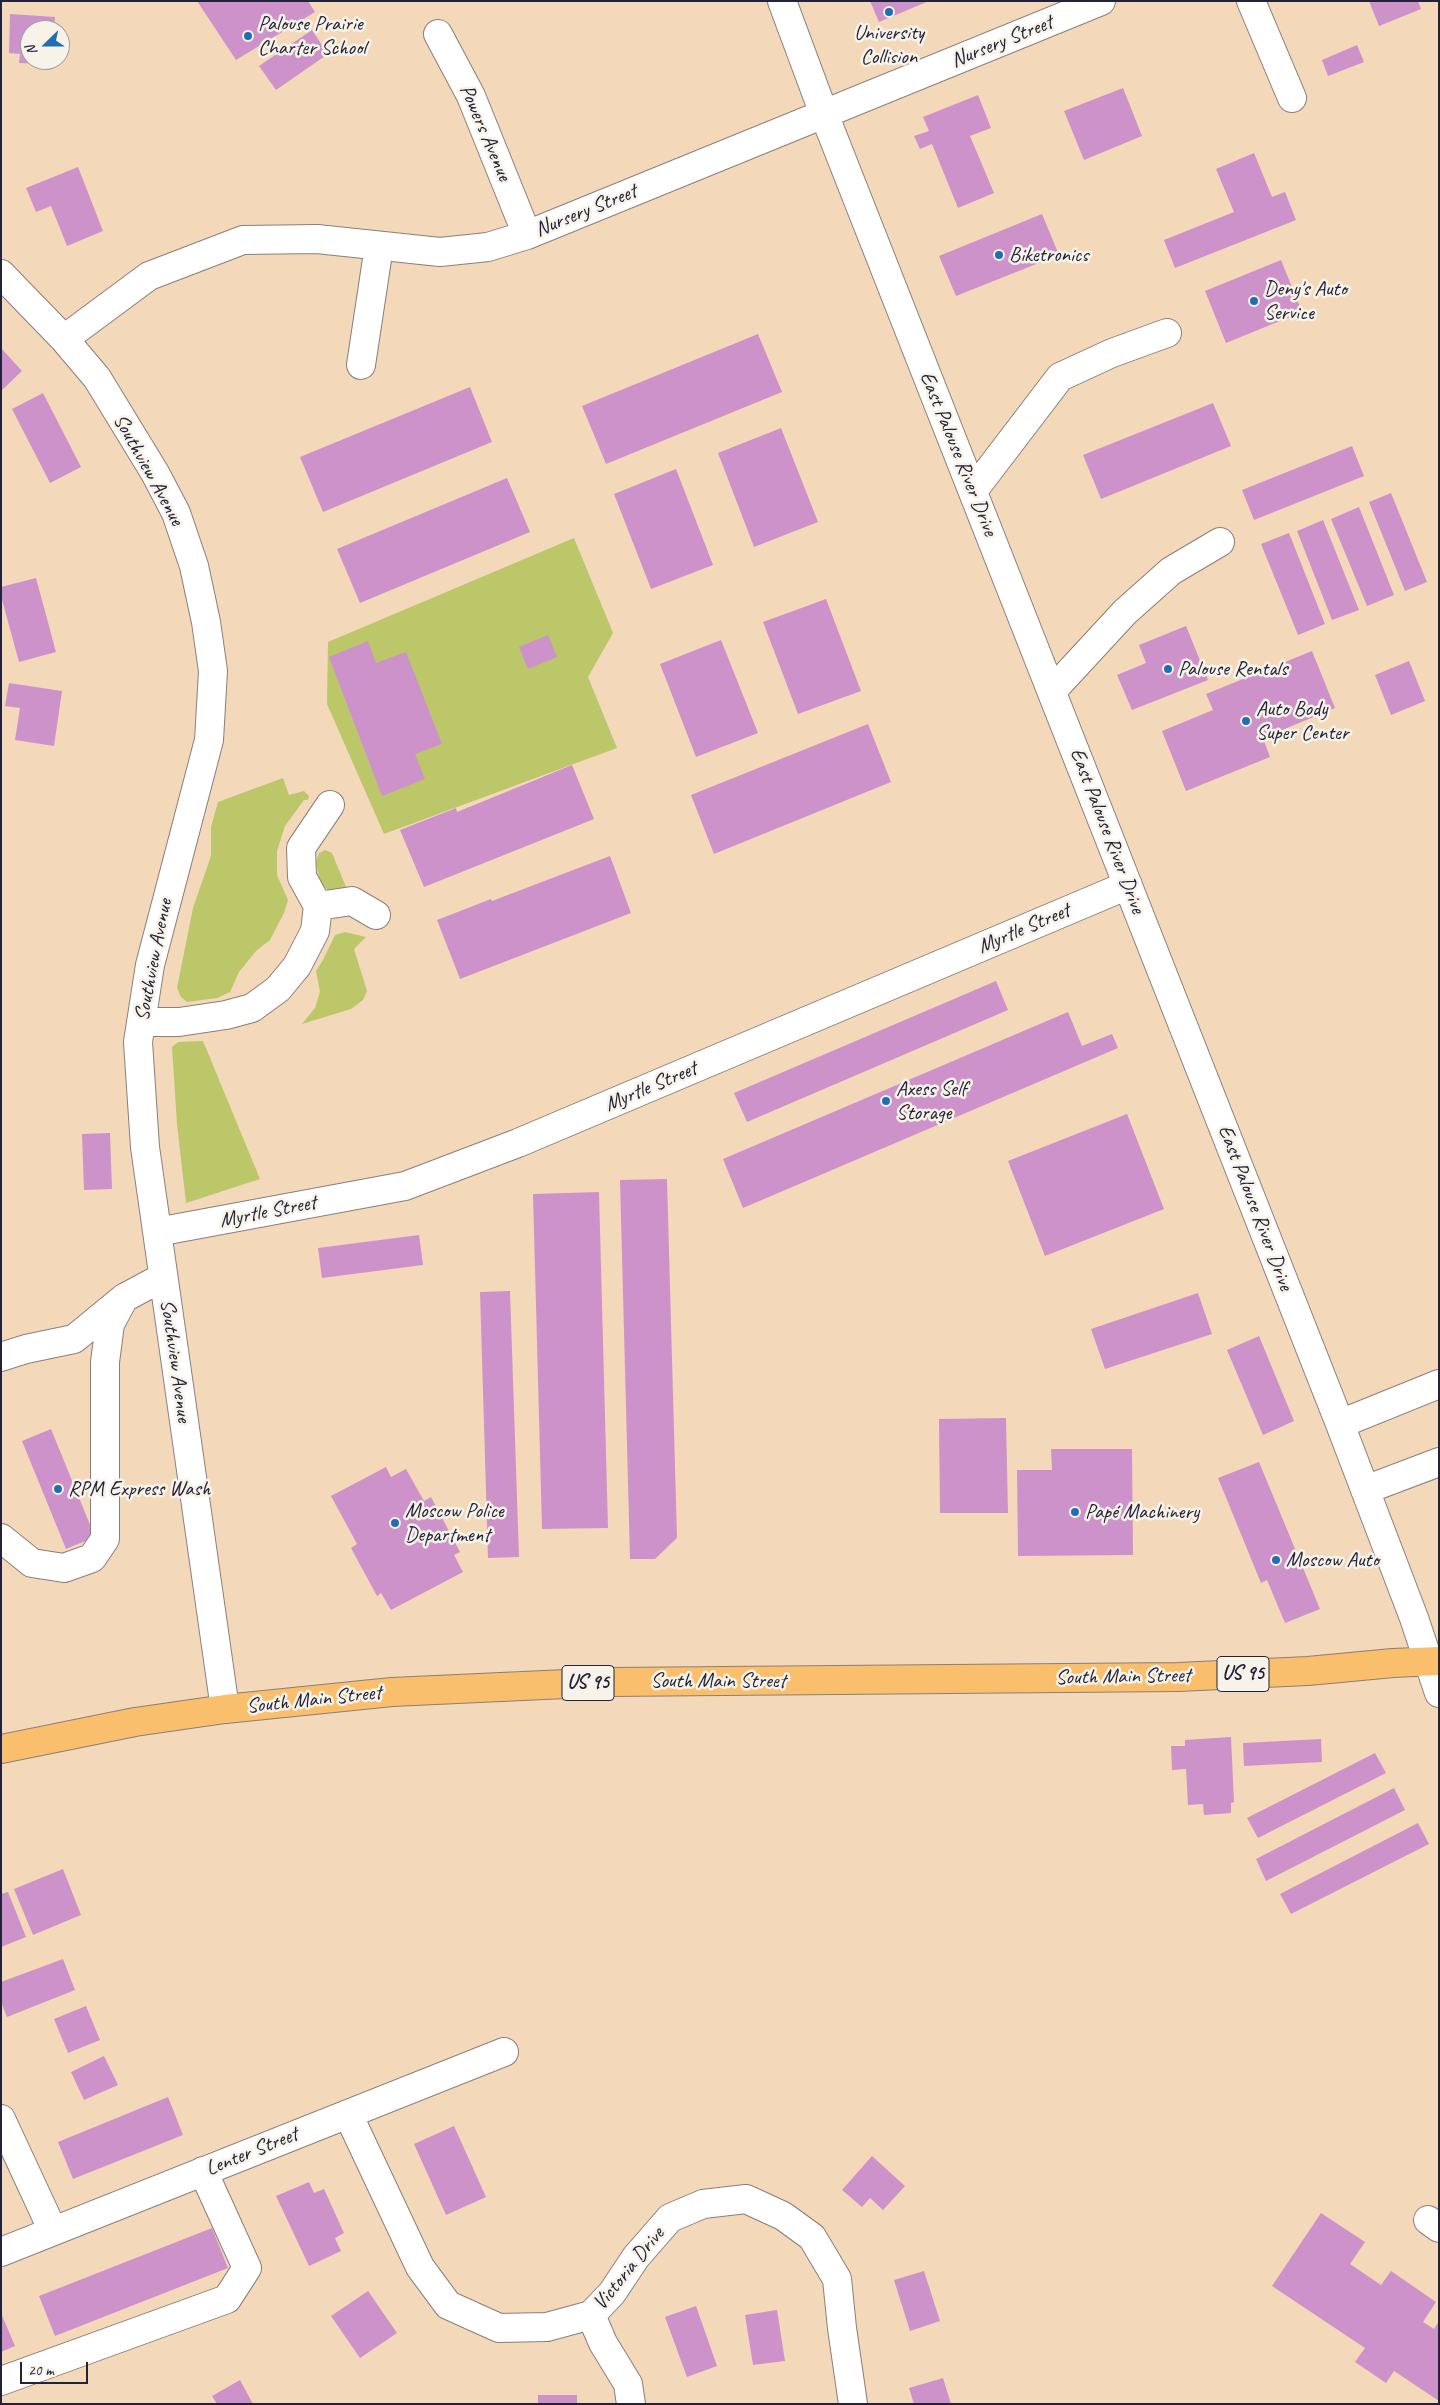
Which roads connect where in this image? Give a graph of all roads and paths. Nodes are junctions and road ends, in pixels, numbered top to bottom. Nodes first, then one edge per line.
1 (782, 1) edge
2 (1101, 1) edge
3 (1251, 1) edge
4 (438, 34) dead end
5 (1292, 98) dead end
6 (824, 114) junction
7 (527, 235) junction
8 (379, 246) junction
9 (1, 274) edge
10 (1167, 334) dead end
11 (64, 339) junction
12 (361, 365) dead end
13 (973, 492) junction
14 (1220, 542) dead end
15 (1052, 691) junction
16 (330, 805) dead end
17 (1128, 885) junction
18 (318, 906) junction
19 (376, 914) dead end
20 (141, 1022) junction
21 (157, 1232) junction
22 (163, 1277) junction
23 (124, 1298) junction
24 (1, 1357) edge
25 (1439, 1384) edge
26 (1340, 1424) junction
27 (1439, 1462) edge
28 (1365, 1490) junction
29 (1, 1538) edge
30 (1434, 1661) edge
31 (1439, 1693) edge
32 (225, 1709) junction
33 (1, 1749) edge
34 (504, 2052) dead end
35 (348, 2114) junction
36 (1, 2119) edge
37 (11, 2165) edge
38 (203, 2171) junction
39 (53, 2231) junction
40 (1, 2252) edge
41 (591, 2315) junction
42 (1, 2381) edge
43 (631, 2404) edge
44 (853, 2404) edge

1 - 6 street, East Palouse River Drive
2 - 6 street, Nursery Street
3 - 5 street
4 - 7 street, Powers Avenue
6 - 7 street, Nursery Street
6 - 13 street, East Palouse River Drive
7 - 8 street, Nursery Street
8 - 11 street, Nursery Street
8 - 12 street
9 - 11 street, Southview Avenue
10 - 13 street
11 - 20 street, Southview Avenue
13 - 15 street, East Palouse River Drive
14 - 15 street
15 - 17 street, East Palouse River Drive
16 - 18 street
17 - 21 street, Myrtle Street
17 - 26 street, East Palouse River Drive
18 - 19 street
18 - 20 street
20 - 21 street, Southview Avenue
21 - 22 street, Southview Avenue
22 - 23 street
22 - 32 street, Southview Avenue
23 - 24 street
23 - 29 street
25 - 26 street
26 - 28 street, East Palouse River Drive
27 - 28 street
28 - 30 street, East Palouse River Drive
30 - 31 street, East Palouse River Drive
30 - 32 highway, South Main Street / US 95
32 - 33 highway, South Main Street / US 95
34 - 35 street, Lenter Street
35 - 38 street, Lenter Street
35 - 41 street, Victoria Drive
36 - 37 street
37 - 39 street
38 - 39 street, Lenter Street
38 - 42 street
39 - 40 street, Lenter Street
41 - 43 street
41 - 44 street, Victoria Drive

